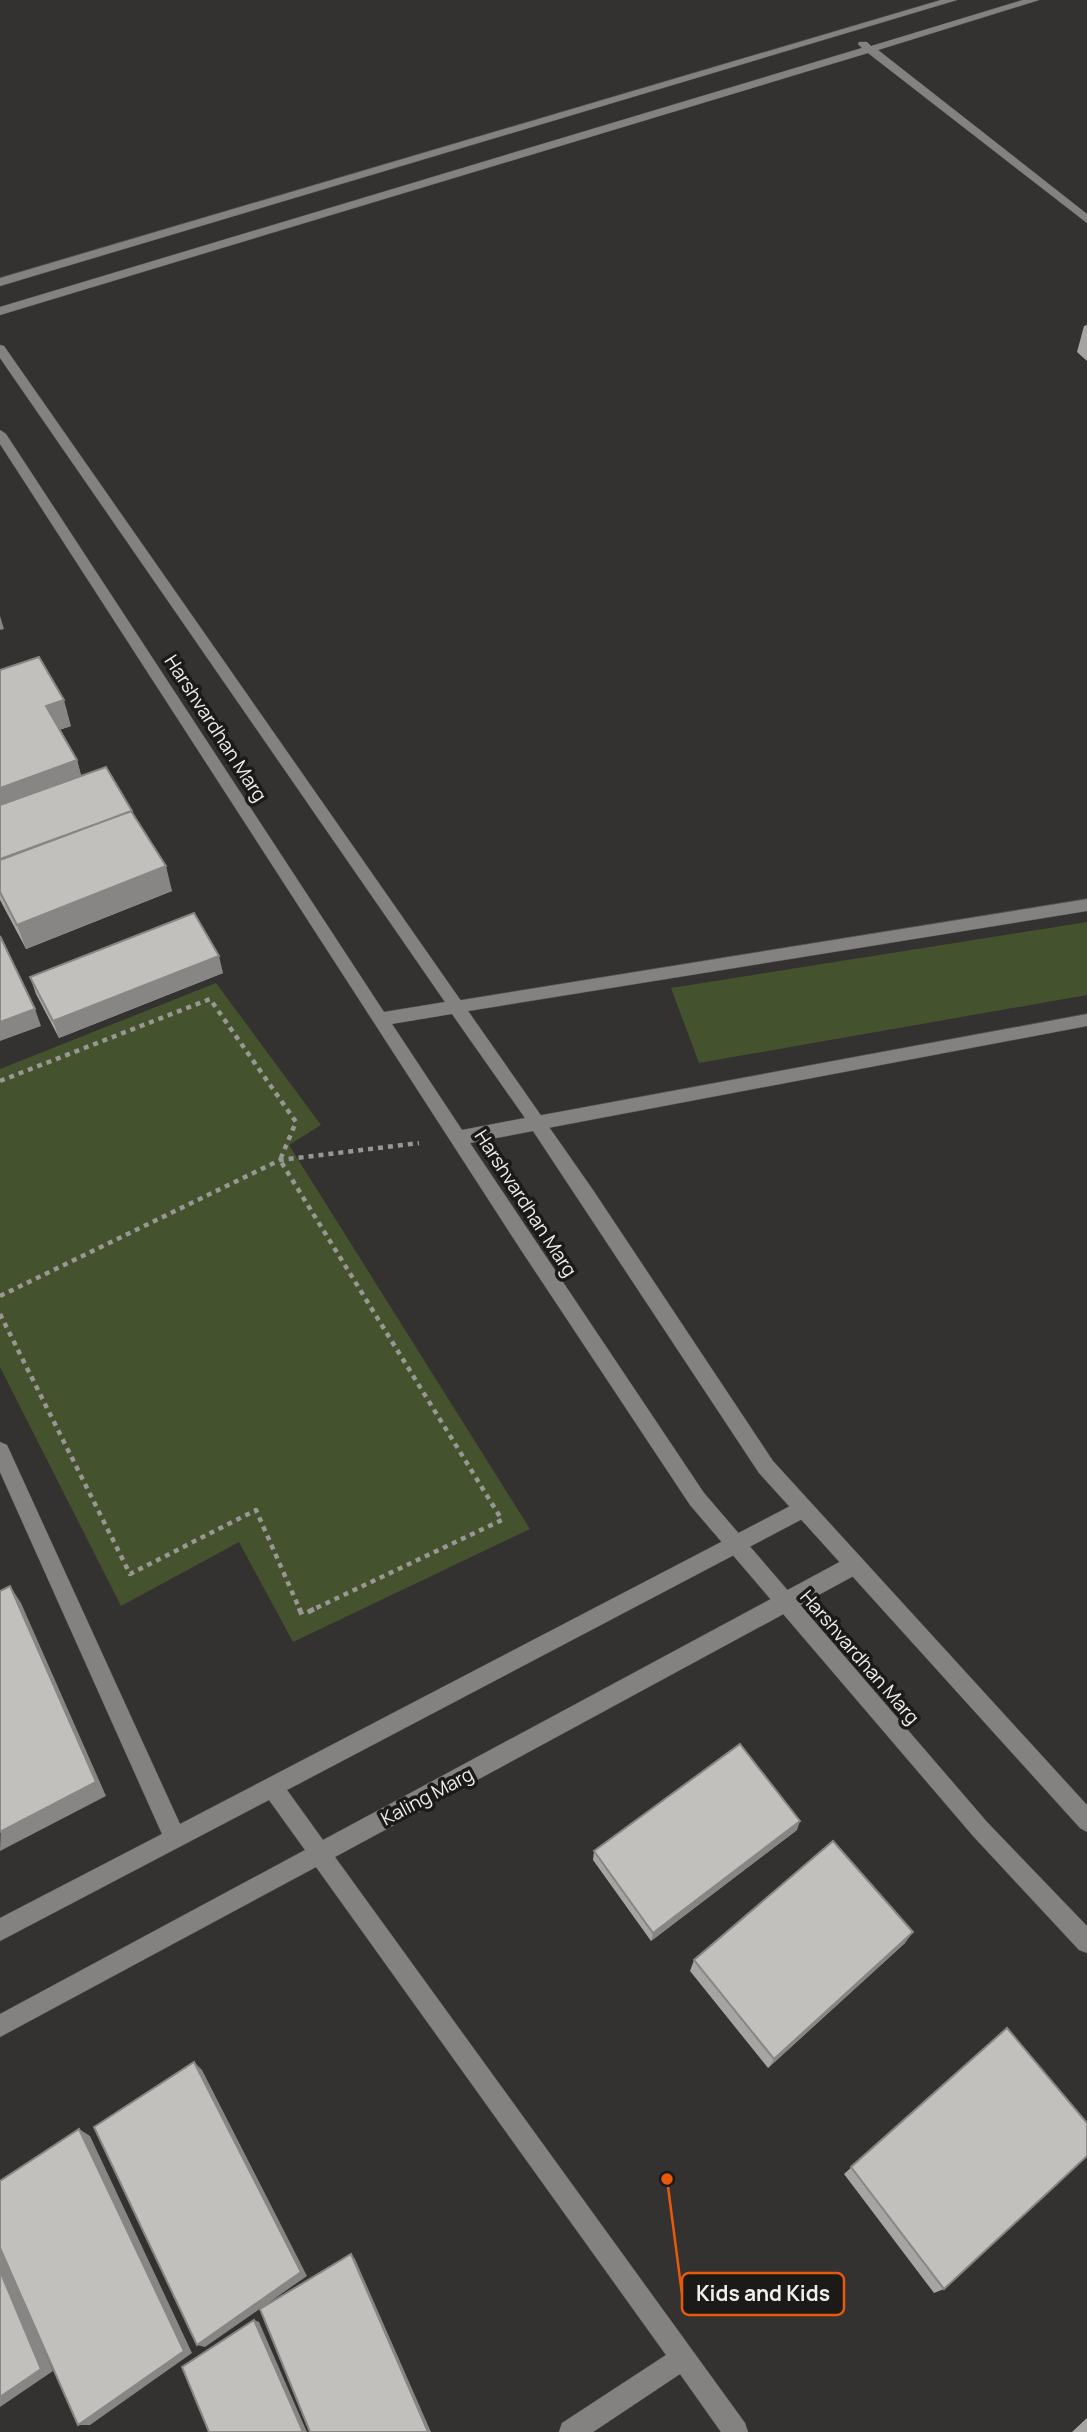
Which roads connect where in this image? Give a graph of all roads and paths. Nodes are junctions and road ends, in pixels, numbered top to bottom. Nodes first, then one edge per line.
1 (952, 0) edge
2 (1034, 0) edge
3 (846, 31) junction
4 (870, 50) junction
5 (1087, 220) edge
6 (0, 282) edge
7 (0, 311) edge
8 (0, 349) edge
9 (0, 435) edge
10 (1087, 905) edge
11 (456, 1007) junction
12 (380, 1019) junction
13 (1087, 1020) edge
14 (0, 1081) edge
15 (537, 1123) junction
16 (457, 1138) junction
17 (280, 1160) junction
18 (0, 1296) edge
19 (0, 1314) edge
20 (0, 1451) edge
21 (803, 1509) junction
22 (735, 1544) junction
23 (854, 1565) junction
24 (785, 1602) junction
25 (272, 1787) junction
26 (1087, 1821) edge
27 (175, 1838) junction
28 (321, 1853) junction
29 (0, 1930) edge
30 (1087, 1942) edge
31 (0, 2026) edge
32 (683, 2358) junction
33 (571, 2432) edge
34 (736, 2432) edge

1 - 3 street
2 - 4 street
3 - 4 street
3 - 6 street
4 - 5 street
4 - 7 street
8 - 11 street, Harshvardhan Marg
9 - 12 street, Harshvardhan Marg
10 - 11 street
11 - 12 street
11 - 15 street, Harshvardhan Marg
12 - 16 street, Harshvardhan Marg
13 - 15 street
14 - 17 path
15 - 16 street
15 - 21 street, Harshvardhan Marg
16 - 17 path
16 - 22 street, Harshvardhan Marg
17 - 18 path
17 - 19 path
20 - 27 street
21 - 22 street
21 - 23 street, Harshvardhan Marg
22 - 24 street, Harshvardhan Marg
22 - 25 street
23 - 24 street, Kaling Marg
23 - 26 street, Harshvardhan Marg
24 - 28 street, Kaling Marg
24 - 30 street, Harshvardhan Marg
25 - 27 street
25 - 28 street
27 - 29 street
28 - 31 street, Kaling Marg
28 - 32 street
32 - 33 street
32 - 34 street

